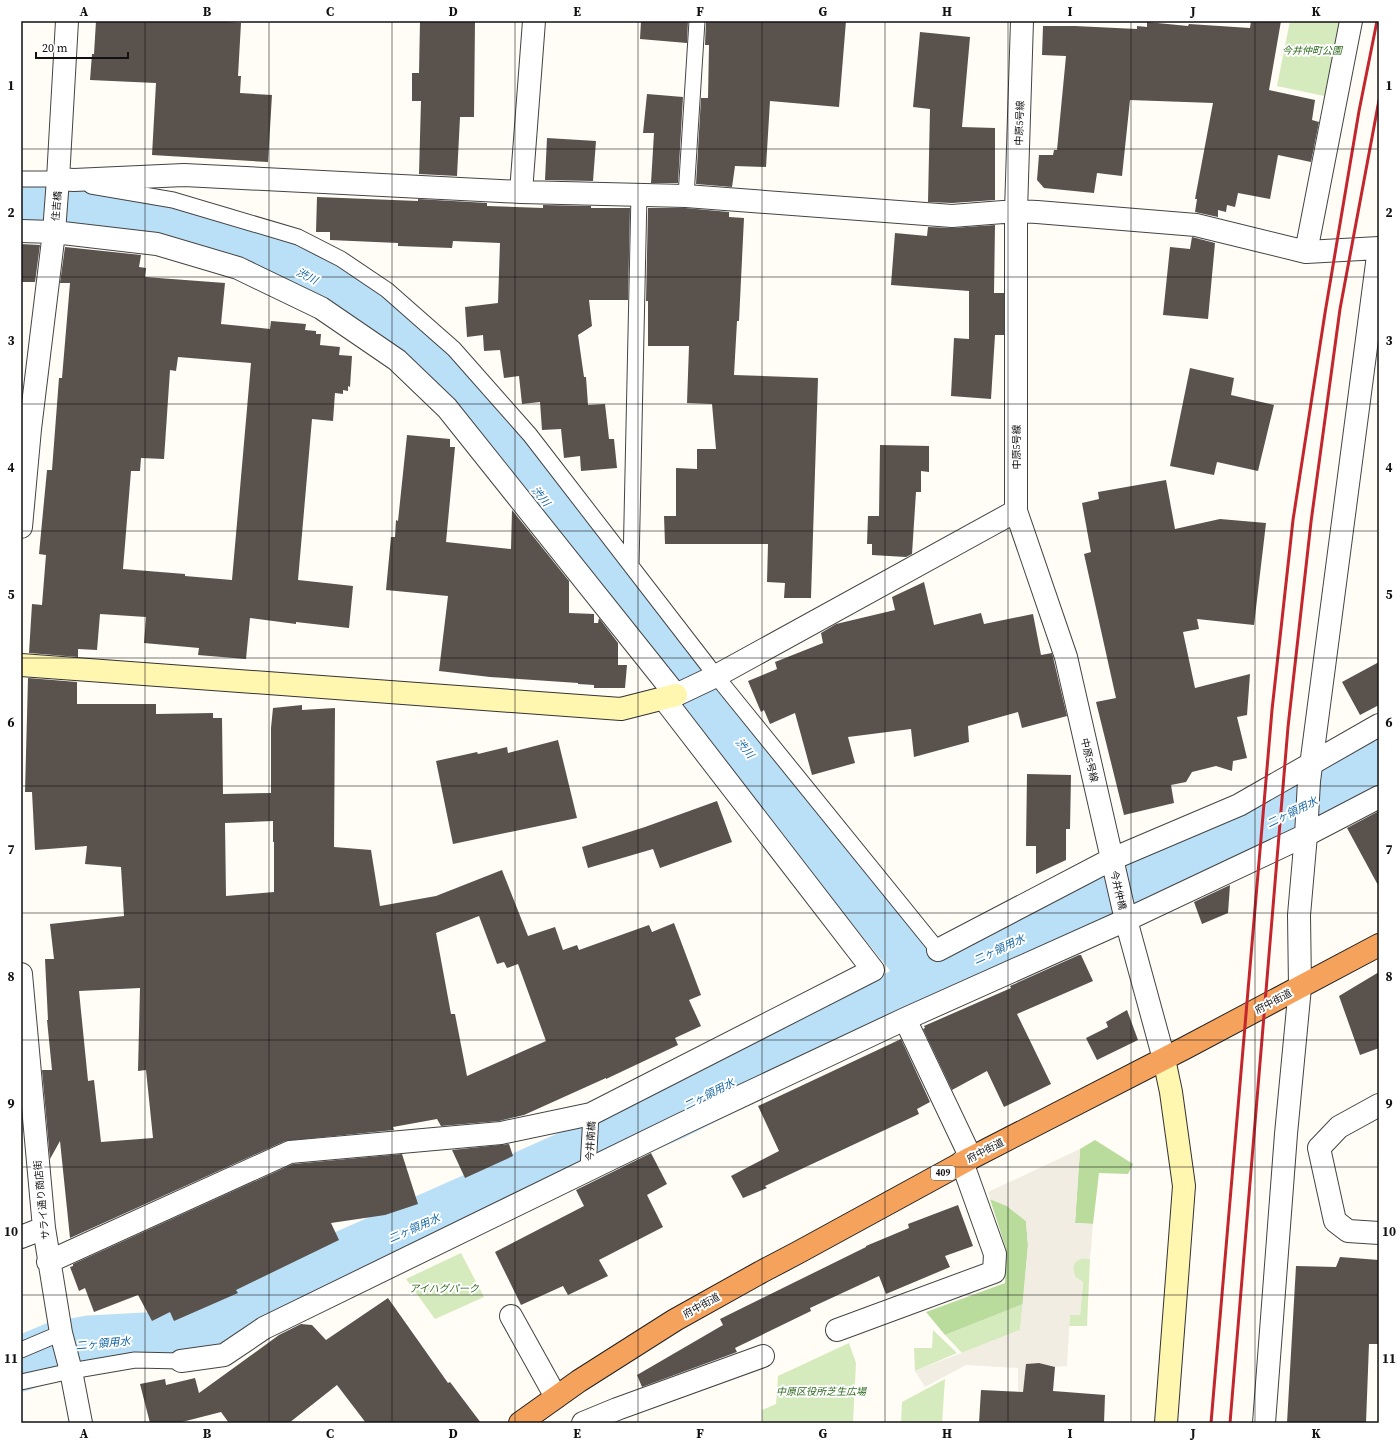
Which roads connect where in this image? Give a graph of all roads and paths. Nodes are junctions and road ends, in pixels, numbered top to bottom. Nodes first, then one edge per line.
1 (67, 21) edge
2 (534, 21) edge
3 (697, 21) edge
4 (1022, 21) edge
5 (1351, 21) edge
6 (21, 179) edge
7 (58, 179) junction
8 (521, 192) junction
9 (639, 194) junction
10 (686, 196) junction
11 (1016, 211) junction
12 (21, 231) edge
13 (54, 232) junction
14 (1379, 248) edge
15 (1306, 252) junction
16 (26, 428) edge
17 (1016, 511) junction
18 (21, 527) edge
19 (631, 566) junction
20 (21, 665) edge
21 (716, 676) junction
22 (670, 697) junction
23 (1379, 725) edge
24 (1310, 772) junction
25 (1379, 797) edge
26 (1306, 828) junction
27 (1112, 860) junction
28 (1126, 920) junction
29 (1379, 945) edge
30 (938, 950) joint
31 (21, 974) edge
32 (1300, 987) junction
33 (905, 1019) junction
34 (1164, 1058) junction
35 (1379, 1106) edge
36 (591, 1114) junction
37 (966, 1160) junction
38 (588, 1169) junction
39 (44, 1228) junction
40 (1379, 1233) edge
41 (21, 1237) edge
42 (48, 1262) junction
43 (511, 1316) dead end
44 (837, 1330) dead end
45 (61, 1333) junction
46 (21, 1350) edge
47 (763, 1356) dead end
48 (181, 1361) joint
49 (69, 1364) junction
50 (21, 1382) edge
51 (556, 1397) junction
52 (81, 1423) edge
53 (520, 1423) edge
54 (583, 1423) edge
55 (1166, 1423) edge
56 (1264, 1423) edge

1 - 7 street, 住吉橋
2 - 8 street
3 - 10 lane
4 - 11 street, 中原5号線
5 - 15 street
6 - 7 lane
7 - 8 street
7 - 13 street, 住吉橋
7 - 19 lane
8 - 9 street
9 - 10 street
9 - 19 lane
10 - 11 street
11 - 15 street
11 - 17 street, 中原5号線
12 - 13 street
13 - 16 street, 住吉橋
13 - 22 street
14 - 15 street
14 - 24 street
16 - 18 street, 住吉橋
17 - 21 street
17 - 27 street, 中原5号線
19 - 21 lane
20 - 22 street
21 - 22 street
21 - 30 lane
22 - 36 street
23 - 24 street
24 - 26 street
24 - 27 street
25 - 26 street
26 - 28 street
26 - 32 street
27 - 28 street, 今井仲橋
27 - 30 street
28 - 33 street
28 - 34 street, 今井仲橋
29 - 32 highway, 府中街道 / 409
31 - 39 street, サライ通り商店街
32 - 34 highway, 府中街道 / 409
32 - 56 street
33 - 37 street
33 - 38 street
34 - 37 highway, 府中街道 / 409
34 - 55 street
35 - 40 street
36 - 38 lane, 今井南橋
36 - 42 street
37 - 44 street
37 - 51 highway, 府中街道 / 409
38 - 48 street
39 - 41 street
39 - 42 street, サライ通り商店街
42 - 45 street, サライ通り商店街
43 - 51 street
45 - 46 lane
45 - 49 street, サライ通り商店街
47 - 54 street
48 - 49 lane
49 - 50 lane
49 - 52 street, サライ通り商店街
51 - 53 highway, 府中街道 / 409

